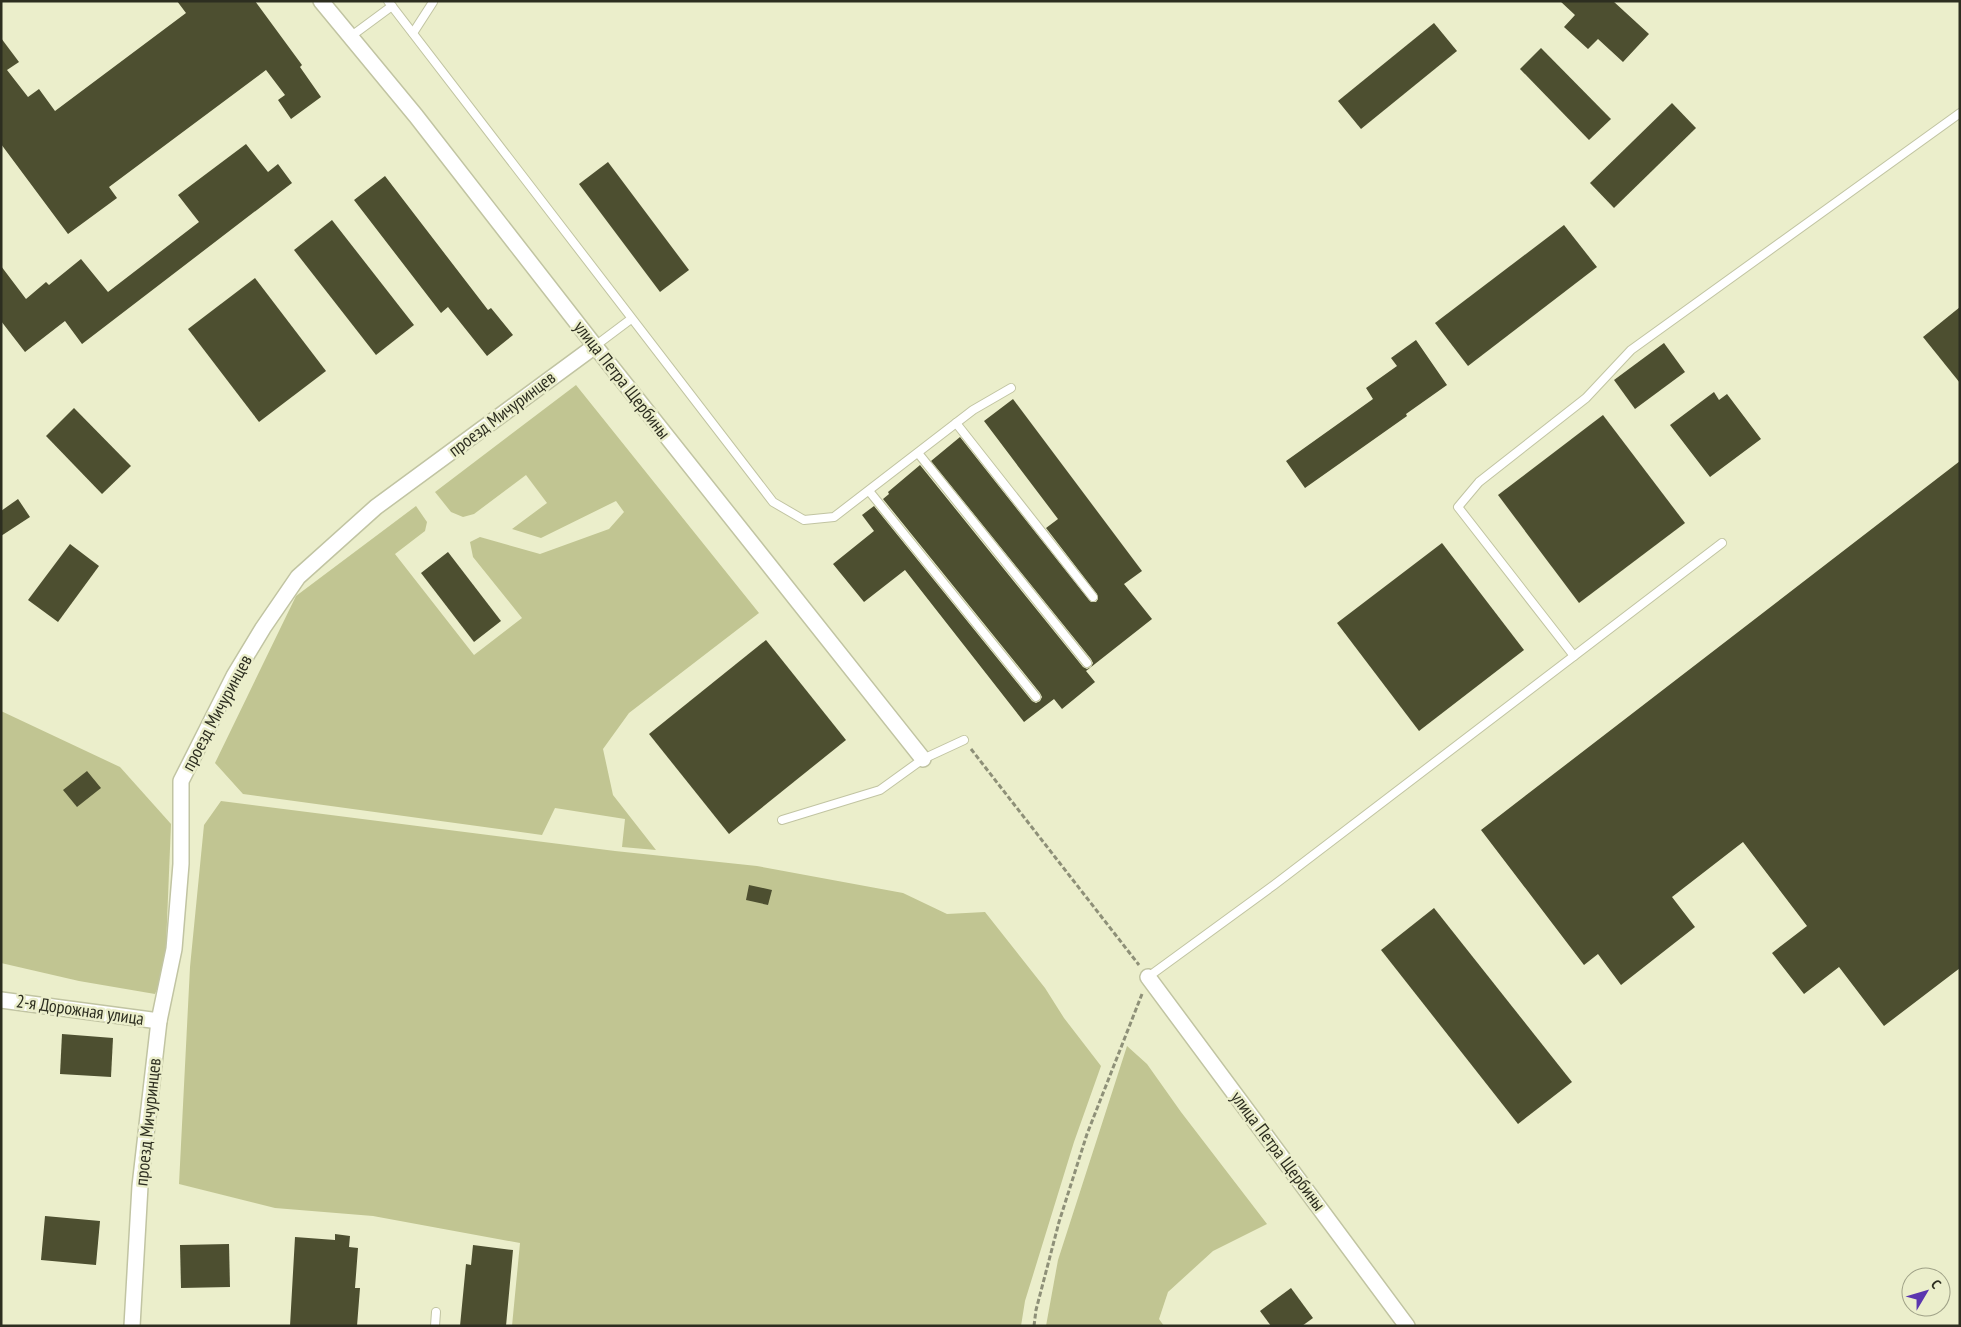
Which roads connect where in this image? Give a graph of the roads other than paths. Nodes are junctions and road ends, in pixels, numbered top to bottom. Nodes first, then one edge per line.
1 (322, 1) edge
2 (433, 2) edge
3 (390, 4) edge
4 (413, 33) junction
5 (350, 38) junction
6 (1960, 113) edge
7 (631, 319) junction
8 (595, 346) junction
9 (1011, 388) dead end
10 (956, 423) junction
11 (918, 452) junction
12 (869, 491) junction
13 (1722, 543) dead end
14 (1093, 597) dead end
15 (1574, 656) junction
16 (1087, 663) dead end
17 (1036, 697) dead end
18 (964, 740) road end
19 (923, 759) junction
20 (782, 820) dead end
21 (1148, 977) joint
22 (1, 1000) edge
23 (159, 1021) junction
24 (436, 1312) dead end
25 (132, 1326) edge
26 (435, 1326) edge
27 (1407, 1326) edge

1 - 5 street, улица Петра Щербины
2 - 4 lane
3 - 4 lane
3 - 5 lane
4 - 7 lane
5 - 8 street, улица Петра Щербины
6 - 15 lane
7 - 8 lane
7 - 12 lane
8 - 19 street, улица Петра Щербины
8 - 23 street, проезд Мичуринцев
9 - 10 lane
10 - 11 lane
10 - 14 lane
11 - 12 lane
11 - 16 lane
12 - 17 lane
13 - 15 lane
15 - 21 lane
18 - 19 lane
19 - 20 lane
21 - 27 street, улица Петра Щербины
22 - 23 street, 2-я Дорожная улица
23 - 25 street, проезд Мичуринцев
24 - 26 lane

